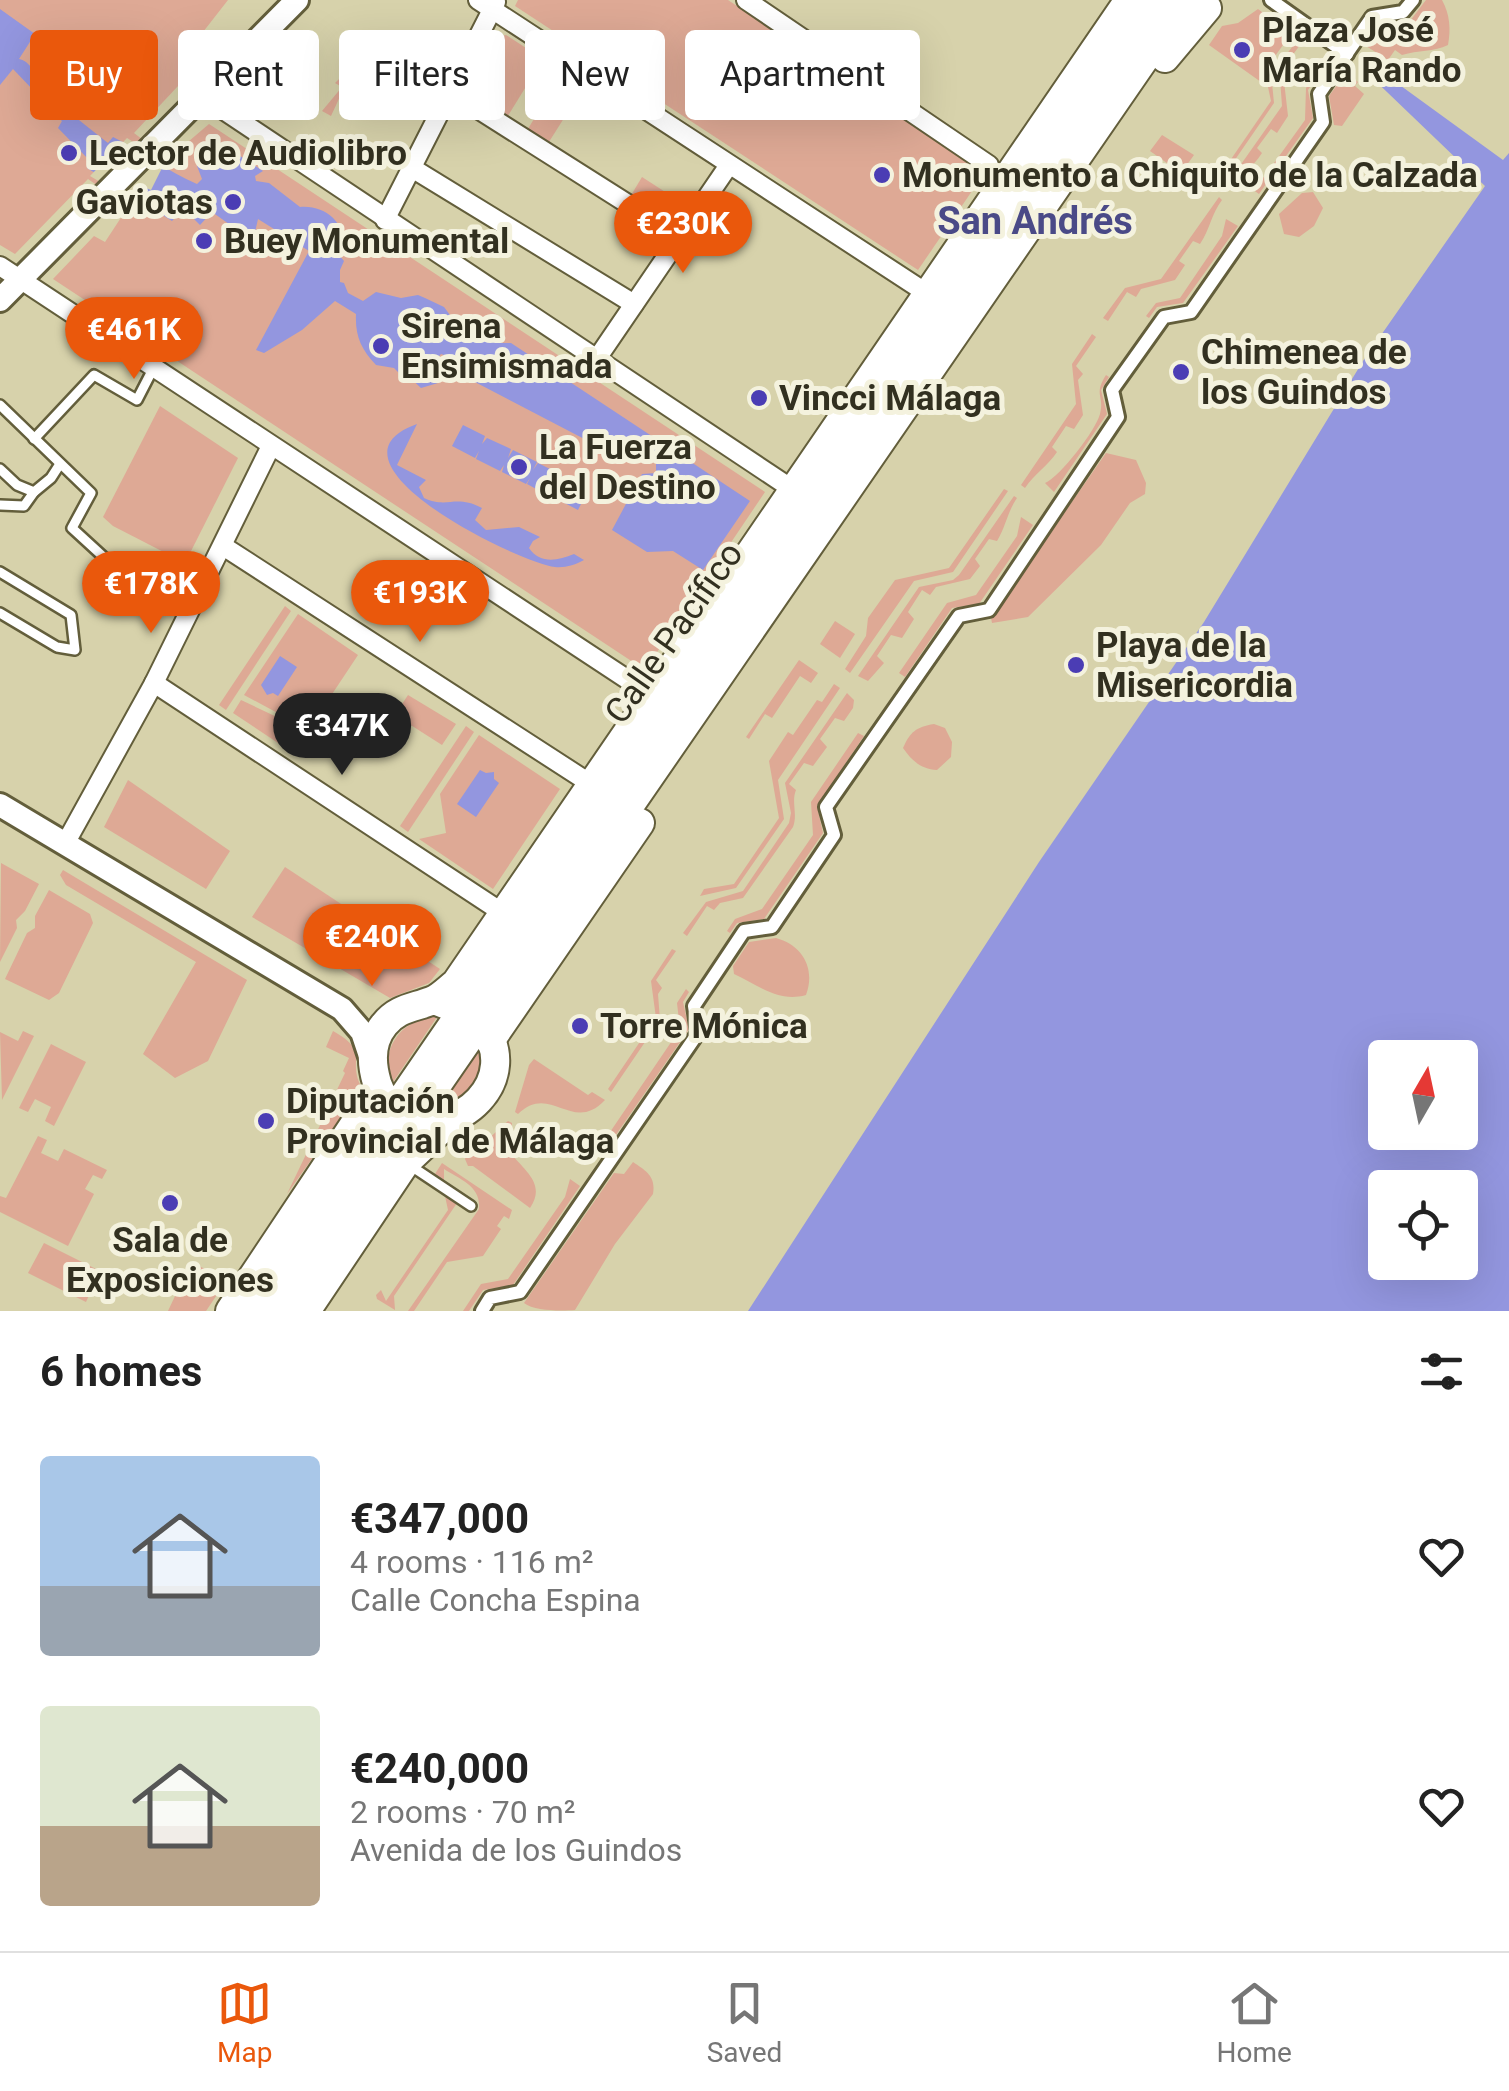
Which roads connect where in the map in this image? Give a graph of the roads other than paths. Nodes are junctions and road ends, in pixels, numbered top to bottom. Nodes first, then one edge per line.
1 (297, 0) edge
2 (746, 0) edge
3 (1130, 0) edge
4 (1271, 0) edge
5 (1413, 0) edge
6 (1190, 2) edge
7 (490, 3) edge
8 (267, 30) edge
9 (478, 30) edge
10 (1347, 54) junction
11 (178, 120) edge
12 (238, 120) edge
13 (437, 120) edge
14 (495, 120) edge
15 (990, 164) dead end
16 (729, 165) junction
17 (412, 168) junction
18 (385, 220) junction
19 (680, 237) junction
20 (0, 266) edge
21 (22, 278) junction
22 (928, 294) junction
23 (0, 300) edge
24 (634, 304) junction
25 (596, 360) junction
26 (154, 367) junction
27 (0, 405) edge
28 (34, 439) junction
29 (272, 446) junction
30 (60, 464) junction
31 (0, 468) edge
32 (792, 489) junction
33 (34, 492) junction
34 (0, 504) edge
35 (224, 546) junction
36 (108, 561) dead end
37 (0, 572) edge
38 (0, 613) edge
39 (154, 683) junction
40 (651, 695) junction
41 (591, 784) junction
42 (0, 804) edge
43 (65, 844) junction
44 (503, 914) junction
45 (405, 1007) junction
46 (342, 1009) junction
47 (466, 1019) junction
48 (389, 1095) junction
49 (452, 1119) junction
50 (406, 1162) junction
51 (472, 1206) dead end
52 (230, 1311) edge
53 (256, 1311) edge
54 (281, 1311) edge
55 (306, 1311) edge
56 (482, 1311) edge

1 - 8 main road
2 - 15 street
3 - 22 main road, Calle Pacífico
4 - 10 street
5 - 10 street
6 - 47 main road, Calle Pacífico
7 - 9 street
7 - 16 street
10 - 56 street
11 - 21 main road
12 - 18 street
13 - 17 street
14 - 19 street
16 - 19 street
16 - 22 street
17 - 18 street
17 - 24 street
18 - 25 street
19 - 24 street
20 - 21 street
21 - 23 main road
21 - 26 street
22 - 32 main road, Calle Pacífico
24 - 25 street
25 - 32 street
26 - 28 lane
26 - 29 street
27 - 28 lane
28 - 30 lane
29 - 35 street
29 - 40 street
30 - 33 lane
30 - 36 lane
31 - 33 lane
32 - 40 main road, Calle Pacífico
33 - 34 lane
35 - 39 street
35 - 41 street
37 - 38 lane
39 - 43 street
39 - 44 street
40 - 41 main road, Calle Pacífico
41 - 44 main road, Calle Pacífico
42 - 43 main road
43 - 46 main road
44 - 47 main road, Calle Pacífico
45 - 46 main road
45 - 47 main road
45 - 48 main road
46 - 48 main road
47 - 48 main road, Calle Pacífico
47 - 49 main road
48 - 49 main road
48 - 52 main road, Calle Pacífico
48 - 53 main road, Calle Pacífico
48 - 54 main road, Calle Pacífico
49 - 50 main road
50 - 51 lane
50 - 55 main road

